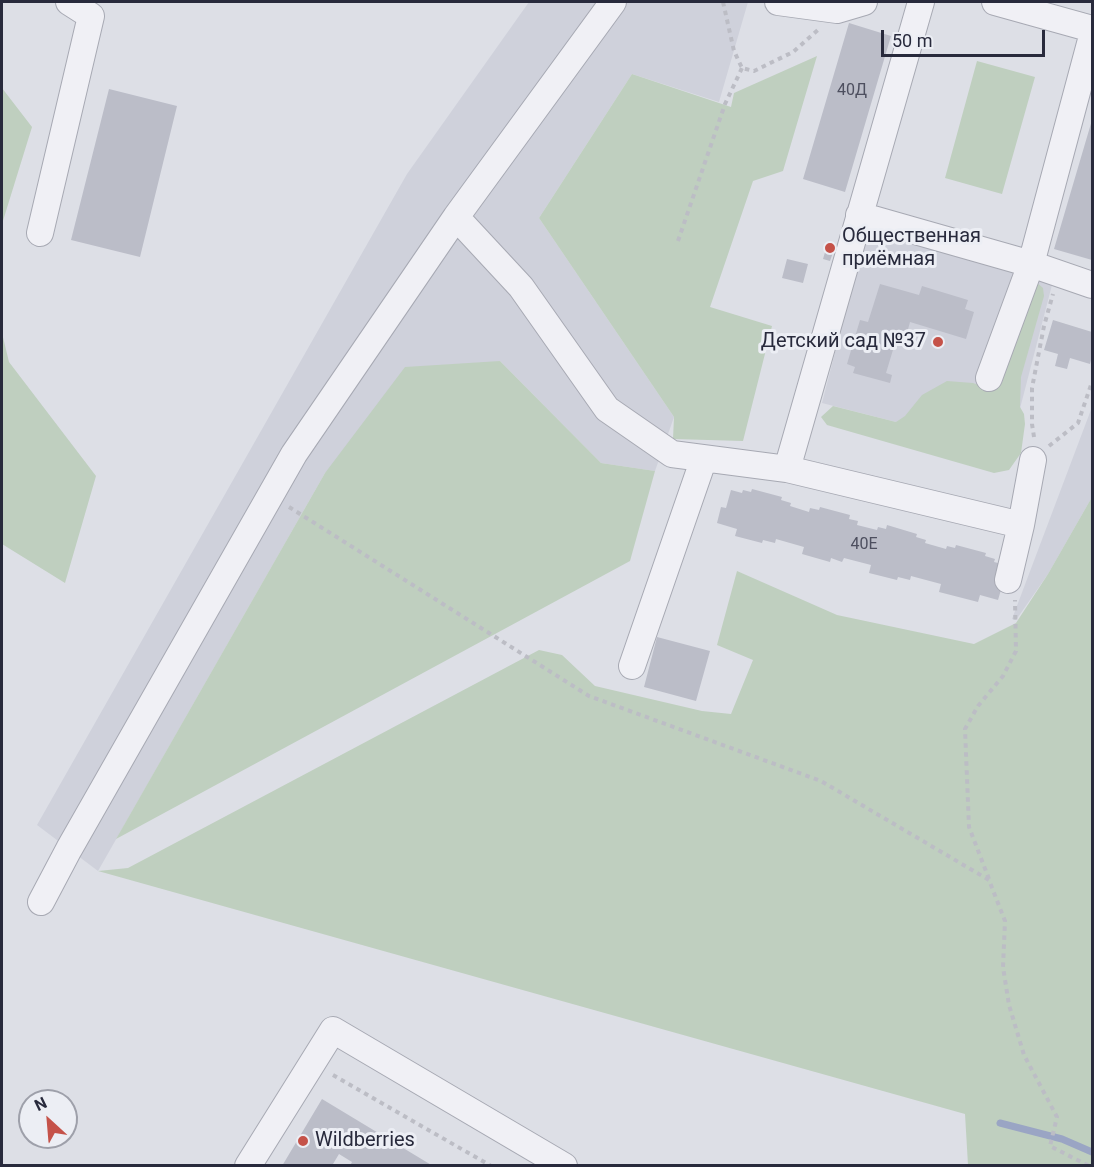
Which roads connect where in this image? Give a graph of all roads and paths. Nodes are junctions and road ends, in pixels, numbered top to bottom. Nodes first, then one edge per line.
1 (69, 2) edge
2 (614, 2) edge
3 (723, 2) edge
4 (778, 2) edge
5 (864, 2) edge
6 (921, 2) edge
7 (995, 2) edge
8 (837, 10) junction
9 (1092, 29) edge
10 (1091, 50) edge
11 (742, 68) junction
12 (860, 215) junction
13 (456, 217) junction
14 (40, 233) dead end
15 (678, 241) dead end
16 (1030, 264) junction
17 (1059, 273) junction
18 (1092, 285) edge
19 (989, 378) dead end
20 (1092, 382) edge
21 (704, 458) junction
22 (1032, 460) junction
23 (787, 469) junction
24 (270, 495) junction
25 (1021, 525) junction
26 (1008, 580) joint
27 (632, 666) dead end
28 (989, 880) junction
29 (41, 902) dead end
30 (325, 1070) dead end
31 (248, 1166) edge
32 (491, 1166) edge
33 (564, 1166) edge
34 (1089, 1166) edge

1 - 14 street
2 - 13 street
3 - 11 path
4 - 8 street
5 - 8 street
6 - 12 street
7 - 9 street
8 - 11 path
10 - 16 street
11 - 15 path
12 - 16 street
12 - 23 street
13 - 21 street
13 - 24 street
16 - 17 street
16 - 19 street
17 - 18 street
17 - 22 path
20 - 22 path
21 - 23 street
21 - 27 street
22 - 25 street
23 - 25 street
24 - 28 path
24 - 29 street
25 - 26 street
26 - 28 path
28 - 34 path
30 - 32 path
31 - 33 street

